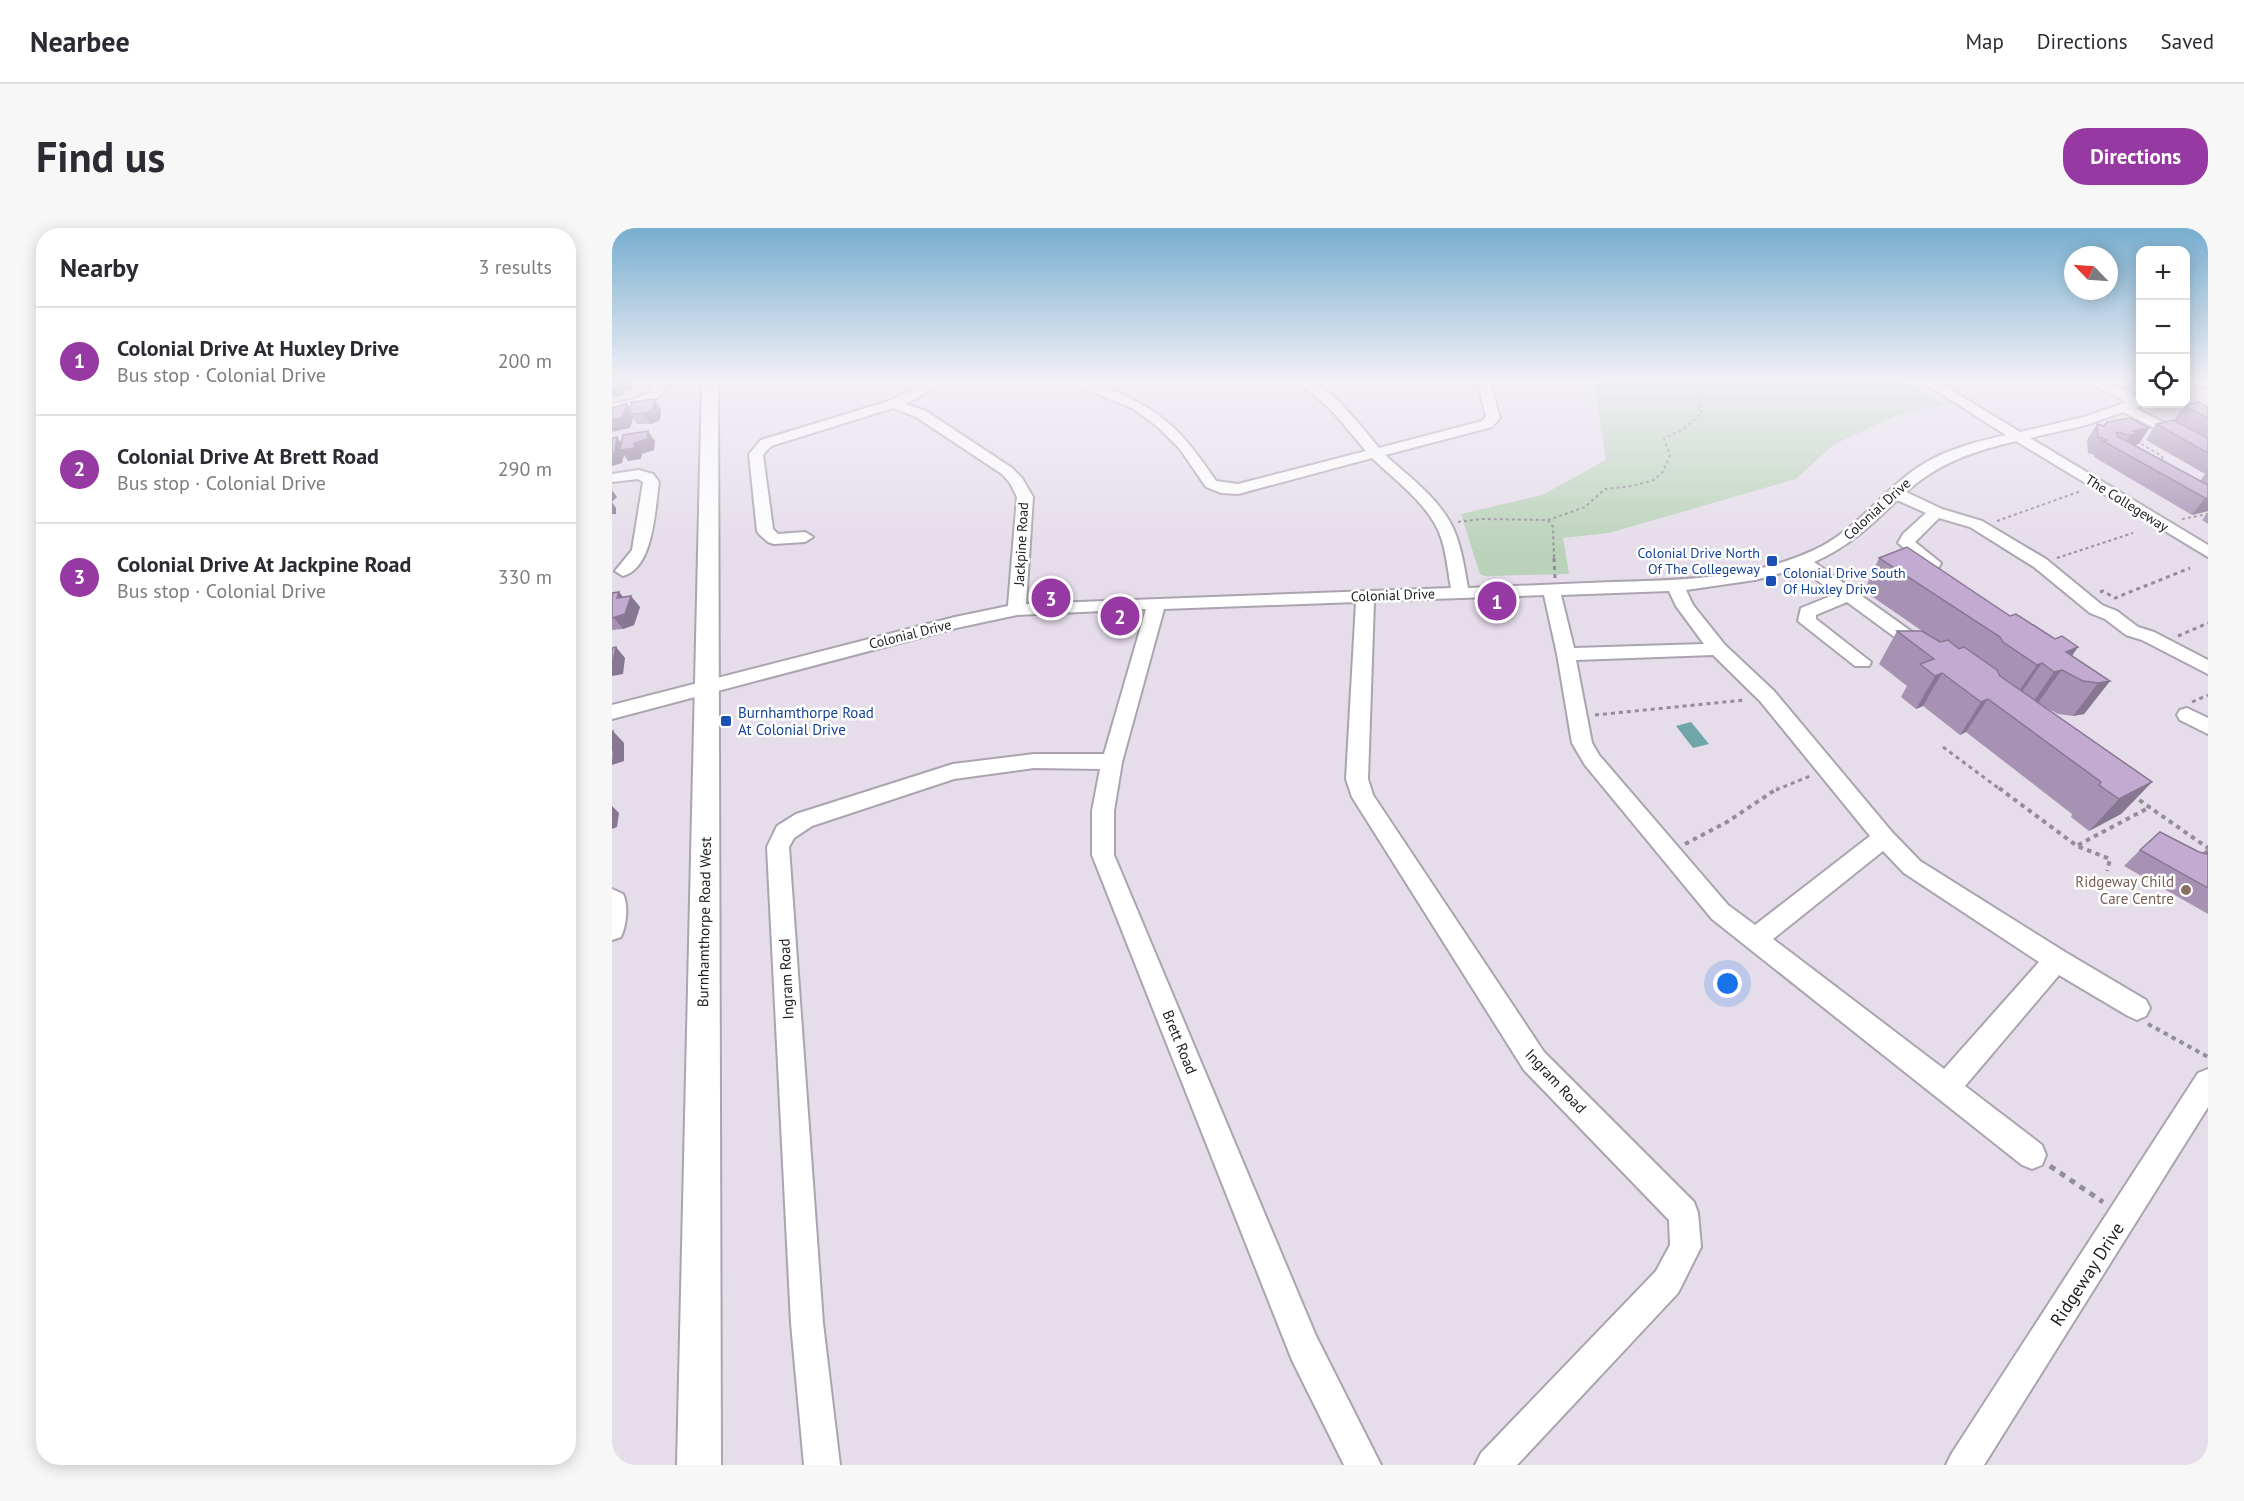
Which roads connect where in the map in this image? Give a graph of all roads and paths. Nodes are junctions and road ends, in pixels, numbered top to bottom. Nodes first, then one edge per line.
1 (709, 437) edge
2 (783, 437) edge
3 (955, 437) edge
4 (1176, 437) edge
5 (1361, 437) edge
6 (1440, 437) edge
7 (1668, 437) edge
8 (2016, 437) edge
9 (2019, 437) edge
10 (2180, 437) edge
11 (2133, 440) edge
12 (2208, 451) edge
13 (1376, 454) junction
14 (2164, 468) edge
15 (612, 478) edge
16 (2081, 491) dead end
17 (1895, 493) junction
18 (1936, 512) junction
19 (1548, 520) junction
20 (1443, 524) junction
21 (1981, 527) junction
22 (2133, 533) dead end
23 (805, 537) dead end
24 (2208, 552) edge
25 (1802, 561) junction
26 (1933, 563) edge
27 (2040, 563) junction
28 (2190, 568) dead end
29 (623, 571) dead end
30 (1676, 585) junction
31 (1551, 590) junction
32 (1460, 593) junction
33 (1365, 596) junction
34 (1847, 596) junction
35 (2083, 597) junction
36 (1157, 603) junction
37 (1017, 610) junction
38 (2208, 623) edge
39 (2160, 643) junction
40 (1718, 649) junction
41 (1566, 654) junction
42 (1935, 658) edge
43 (1862, 662) dead end
44 (2208, 668) edge
45 (707, 687) junction
46 (1767, 696) junction
47 (612, 712) edge
48 (1576, 715) junction
49 (2187, 715) dead end
50 (2208, 728) edge
51 (1943, 747) dead end
52 (1112, 762) junction
53 (1830, 770) junction
54 (2131, 794) edge
55 (2150, 807) junction
56 (1884, 838) junction
57 (2077, 846) junction
58 (2208, 848) edge
59 (1668, 852) junction
60 (2107, 871) dead end
61 (612, 899) edge
62 (612, 930) edge
63 (1756, 938) junction
64 (2056, 960) junction
65 (2137, 1008) joint
66 (2208, 1057) edge
67 (2208, 1082) edge
68 (1945, 1088) junction
69 (2032, 1155) joint
70 (2124, 1216) junction
71 (699, 1465) edge
72 (822, 1465) edge
73 (1363, 1465) edge
74 (1493, 1465) edge
75 (1964, 1465) edge

1 - 45 main road, Burnhamthorpe Road West
2 - 23 street
3 - 37 street, Jackpine Road
4 - 13 street
5 - 13 street
6 - 13 street
7 - 19 path
8 - 17 street, Colonial Drive
9 - 24 street, The Collegeway
10 - 12 street
11 - 14 path
13 - 20 street
15 - 29 street
16 - 21 path
17 - 18 street
17 - 25 street, Colonial Drive
18 - 21 street
18 - 26 street
19 - 20 path
19 - 31 path
20 - 32 street
21 - 27 street
22 - 27 path
25 - 30 street, Colonial Drive
25 - 34 street
27 - 35 street
28 - 35 path
30 - 31 street, Colonial Drive
30 - 40 street
31 - 32 street, Colonial Drive
31 - 41 street
32 - 33 street, Colonial Drive
33 - 36 street, Colonial Drive
33 - 74 street, Ingram Road
34 - 42 street
34 - 43 street
35 - 39 street
36 - 37 street, Colonial Drive
36 - 52 street, Brett Road
37 - 45 street, Colonial Drive
38 - 39 path
39 - 44 street
40 - 41 street
40 - 46 street
41 - 48 street
45 - 47 street, Colonial Drive
45 - 71 main road, Burnhamthorpe Road West
46 - 48 path
46 - 53 street
48 - 59 street
49 - 50 street
51 - 57 path
52 - 72 street, Ingram Road
52 - 73 street, Brett Road
53 - 56 street
53 - 59 path
54 - 55 path
55 - 57 path
55 - 58 path
56 - 63 street
56 - 64 street
57 - 60 path
59 - 63 street
61 - 62 street
63 - 68 street
64 - 65 street
64 - 68 street
65 - 66 path
67 - 70 street, Ridgeway Drive
68 - 69 street
69 - 70 path
70 - 75 street, Ridgeway Drive

